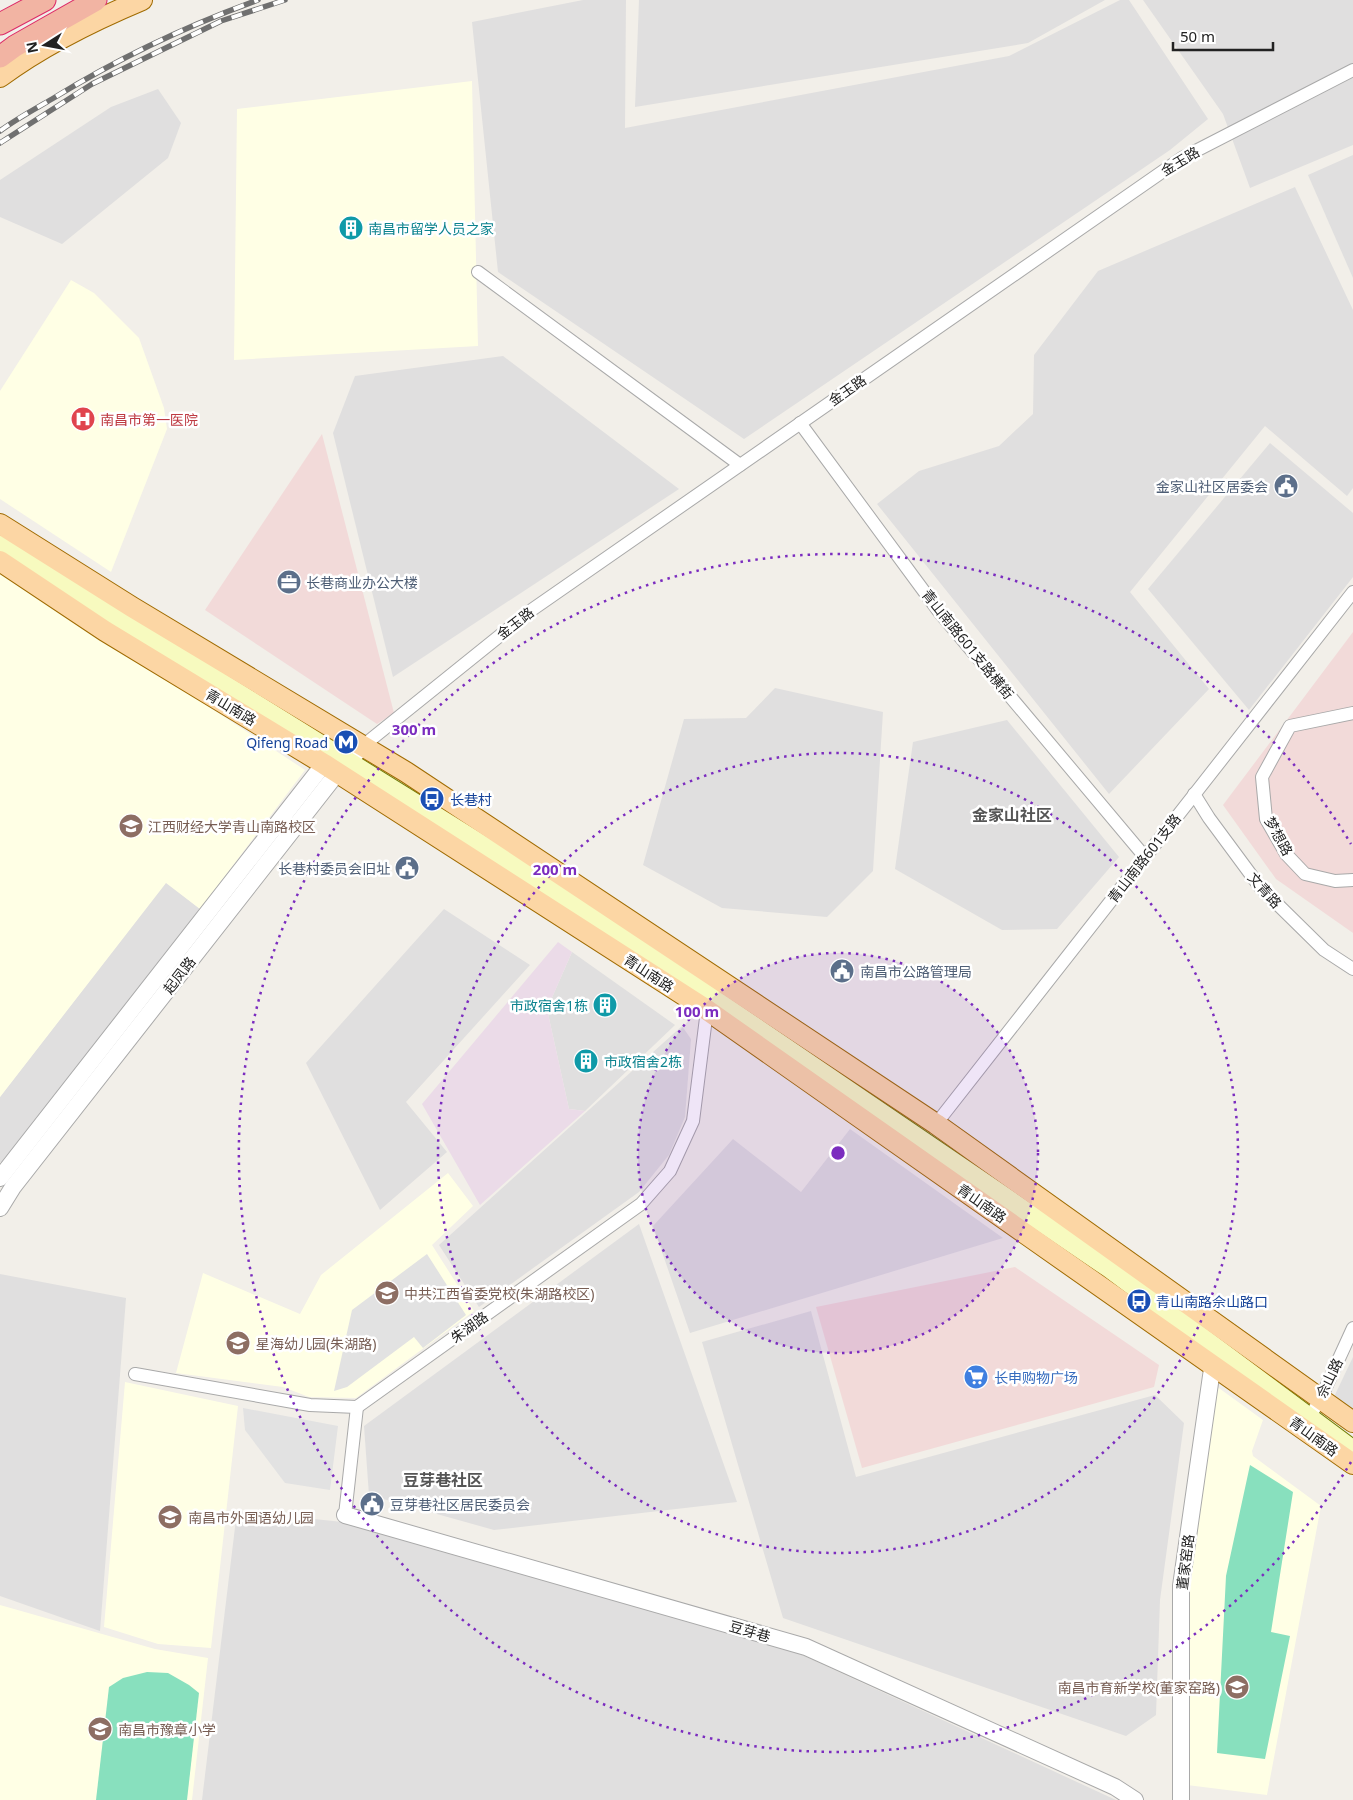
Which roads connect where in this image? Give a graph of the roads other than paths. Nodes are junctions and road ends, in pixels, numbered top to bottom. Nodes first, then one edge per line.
1 (45, 0) edge
2 (96, 0) edge
3 (142, 0) edge
4 (0, 24) edge
5 (0, 57) edge
6 (1353, 70) edge
7 (0, 77) edge
8 (478, 272) dead end
9 (800, 423) junction
10 (740, 465) junction
11 (0, 524) edge
12 (0, 538) edge
13 (0, 545) edge
14 (0, 561) edge
15 (1353, 592) edge
16 (1353, 713) edge
17 (343, 754) junction
18 (1194, 794) junction
19 (1145, 857) junction
20 (1353, 880) edge
21 (1353, 969) edge
22 (707, 1010) junction
23 (936, 1124) junction
24 (0, 1178) edge
25 (0, 1208) edge
26 (1353, 1328) edge
27 (1217, 1344) junction
28 (135, 1374) dead end
29 (357, 1407) junction
30 (1311, 1413) junction
31 (1353, 1422) edge
32 (1353, 1438) edge
33 (1353, 1450) edge
34 (1353, 1464) edge
35 (345, 1514) joint
36 (1114, 1794) edge
37 (1133, 1799) edge
38 (1181, 1800) edge

1 - 4 highway
2 - 5 highway
3 - 7 main road
6 - 9 street, 金玉路
8 - 10 street
9 - 10 street, 金玉路
9 - 19 street, 青山南路601支路横街
10 - 17 street, 金玉路
11 - 17 main road, 青山南路
12 - 17 main road
13 - 17 main road
14 - 17 main road, 青山南路
15 - 18 street, 青山南路601支路
16 - 20 street, 梦想路
17 - 22 main road, 青山南路
17 - 23 main road, 青山南路
17 - 24 street, 起凤路
17 - 25 street, 起凤路
17 - 27 main road
18 - 19 street, 青山南路601支路
18 - 21 street, 文青路
19 - 23 street, 青山南路601支路
22 - 27 main road, 青山南路
22 - 29 street, 朱湖路
23 - 27 main road, 青山南路
26 - 30 street, 佘山路
27 - 30 main road, 青山南路
27 - 30 main road, 青山南路
27 - 38 street, 董家窑路
28 - 29 street
29 - 35 street
30 - 31 main road, 青山南路
30 - 32 main road
30 - 33 main road
30 - 34 main road, 青山南路
35 - 36 street, 豆芽巷
36 - 37 street, 豆芽巷

